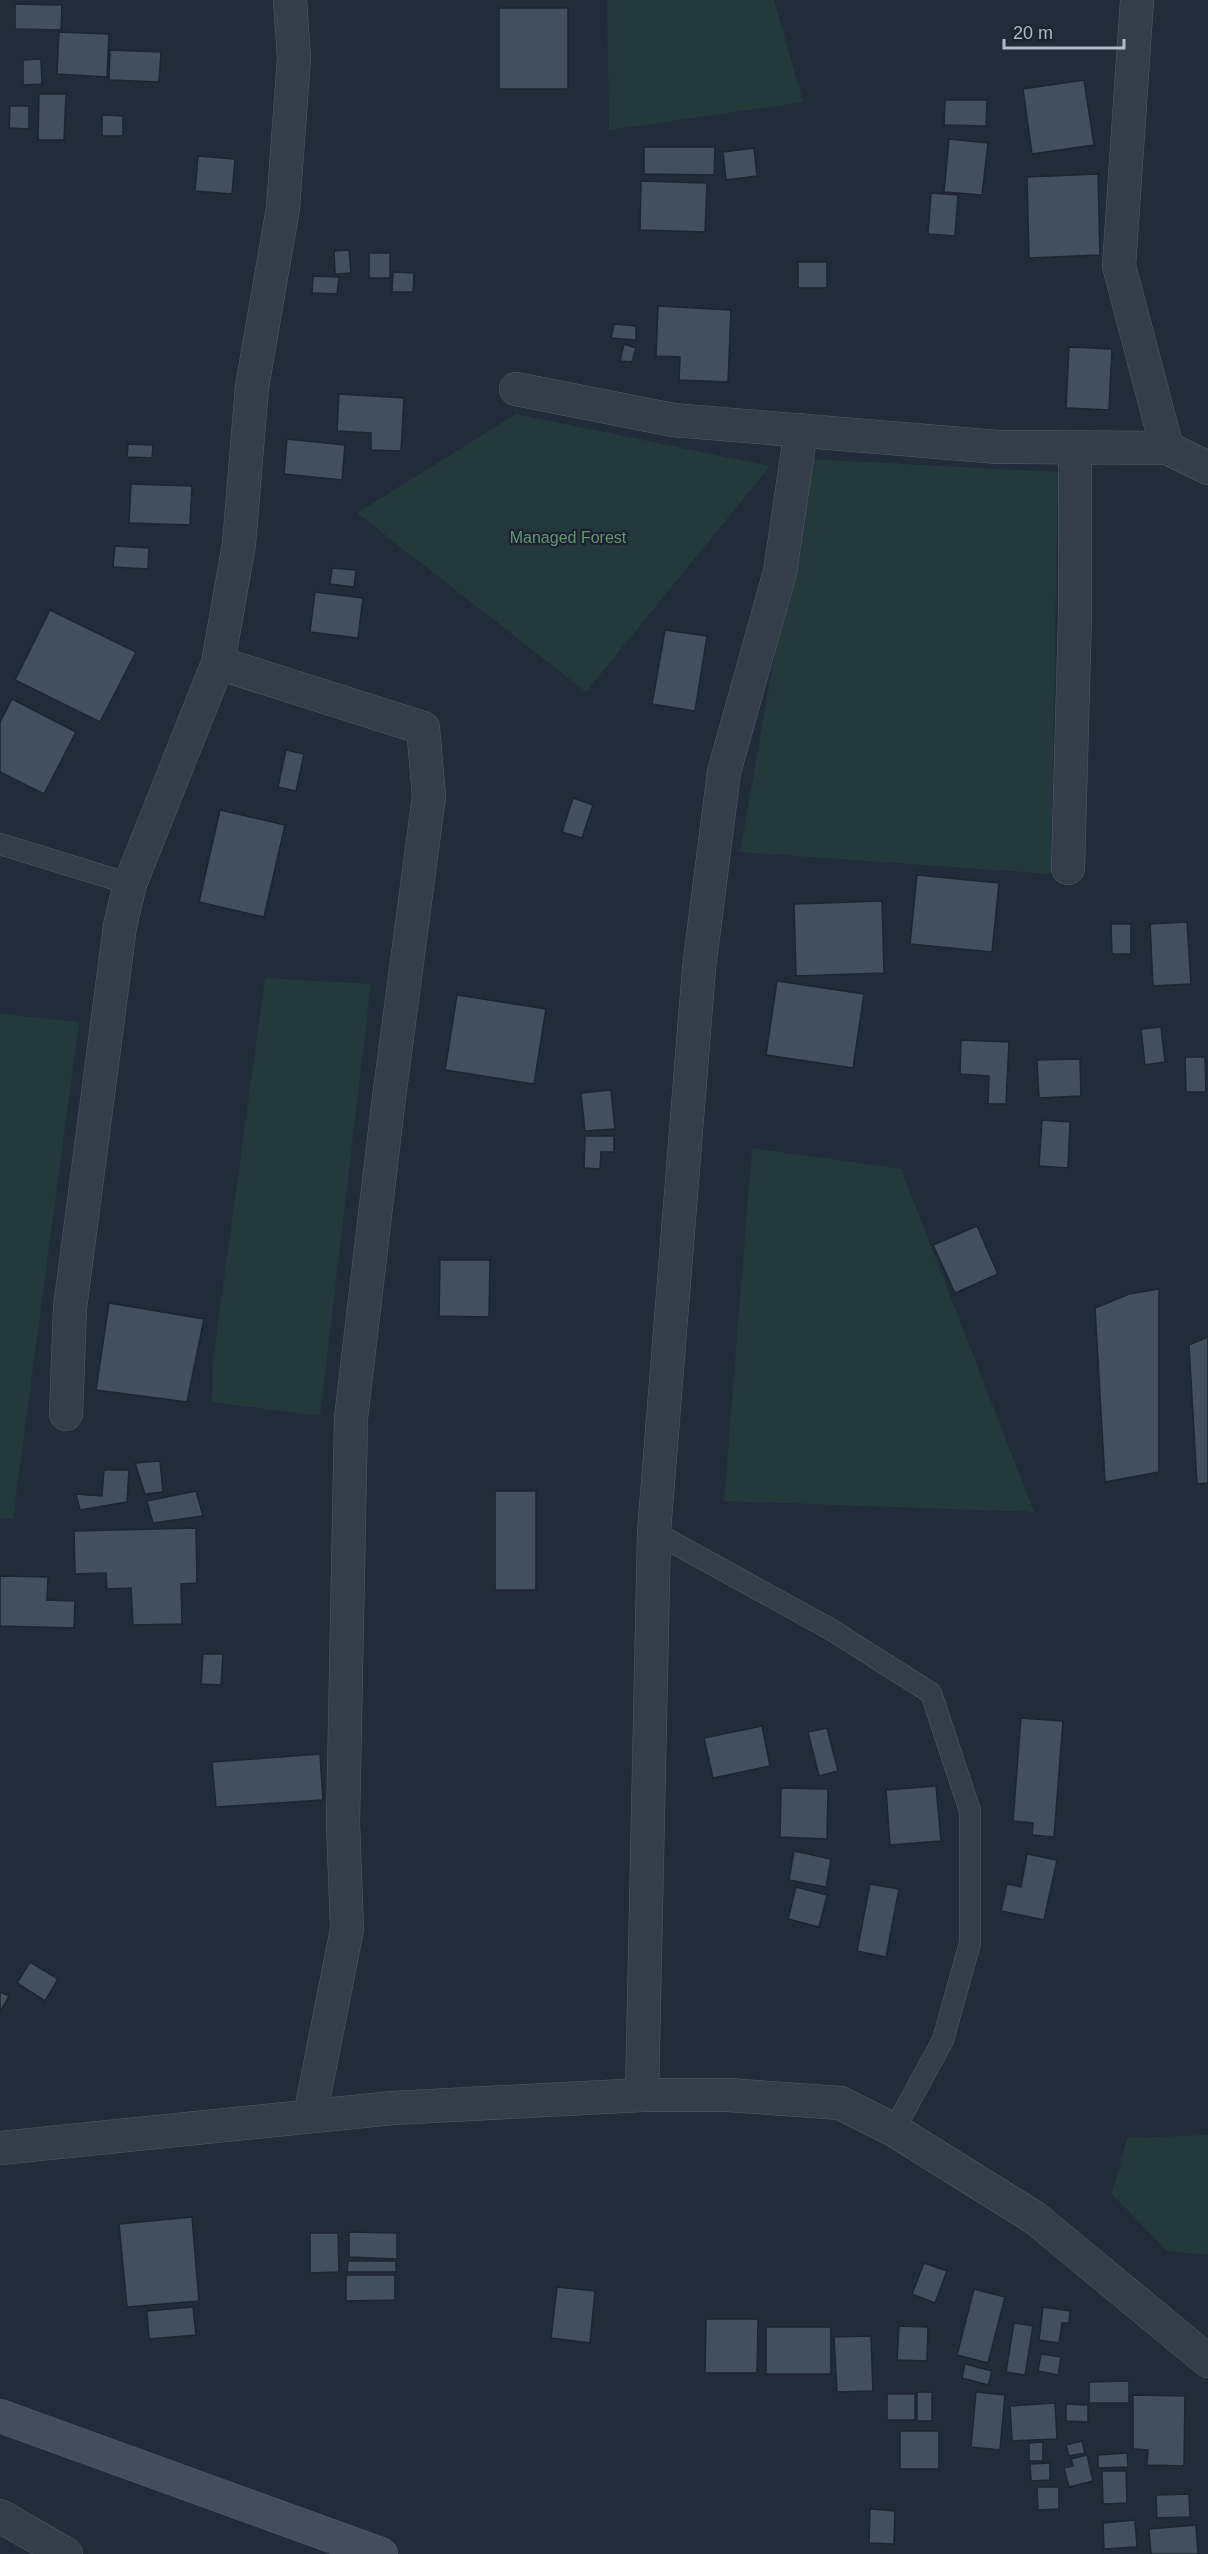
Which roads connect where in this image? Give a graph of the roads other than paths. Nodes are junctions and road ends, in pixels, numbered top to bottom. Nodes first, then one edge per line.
1 (290, 0) edge
2 (1137, 0) edge
3 (516, 389) dead end
4 (801, 430) junction
5 (1075, 448) junction
6 (1167, 448) junction
7 (1208, 468) edge
8 (218, 663) junction
9 (0, 844) edge
10 (1068, 868) dead end
11 (130, 884) junction
12 (66, 1414) dead end
13 (654, 1532) junction
14 (642, 2096) junction
15 (310, 2116) junction
16 (894, 2130) junction
17 (0, 2148) edge
18 (1208, 2361) edge
19 (0, 2416) edge
20 (0, 2516) edge
21 (66, 2554) edge
22 (381, 2554) edge

1 - 8 street
2 - 6 street
3 - 4 street
4 - 5 street
4 - 13 street
5 - 6 street
5 - 10 street
6 - 7 street
8 - 11 street
8 - 15 street
9 - 11 lane
11 - 12 street
13 - 14 street
13 - 16 lane
14 - 15 street
14 - 16 street
15 - 17 street
16 - 18 street
19 - 22 main road
20 - 21 street

